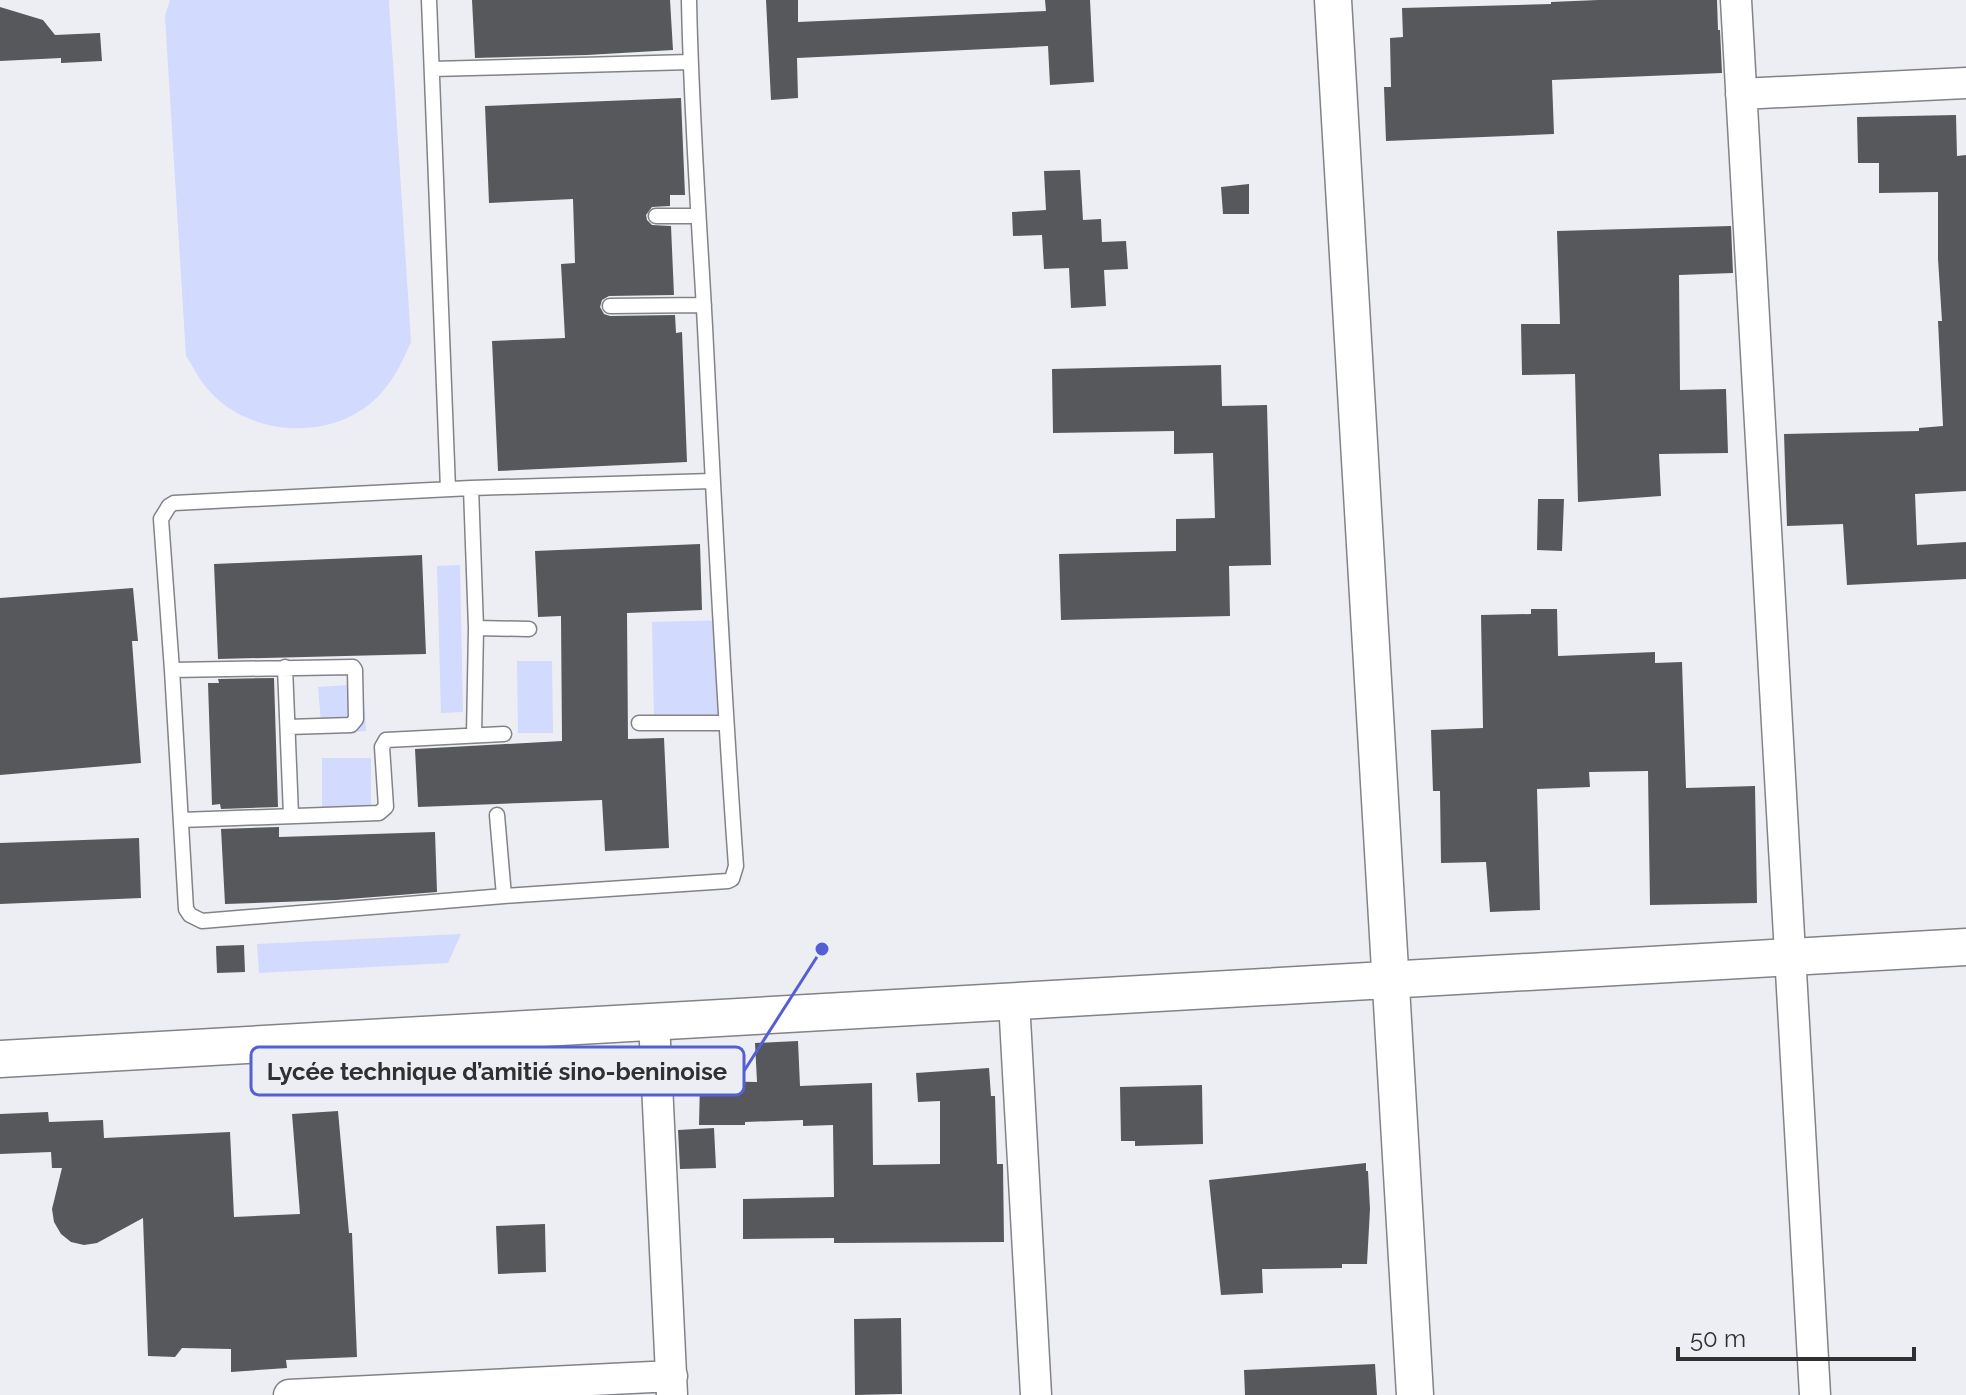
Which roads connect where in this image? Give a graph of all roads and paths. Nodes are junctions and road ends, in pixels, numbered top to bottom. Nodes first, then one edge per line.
1 (429, 0) edge
2 (689, 0) edge
3 (1333, 0) edge
4 (1736, 0) edge
5 (690, 62) junction
6 (432, 69) junction
7 (1966, 83) edge
8 (1741, 94) junction
9 (656, 216) dead end
10 (698, 216) junction
11 (704, 305) junction
12 (610, 306) dead end
13 (712, 481) junction
14 (471, 488) junction
15 (448, 489) junction
16 (476, 628) junction
17 (529, 629) dead end
18 (285, 667) junction
19 (172, 670) junction
20 (639, 723) dead end
21 (725, 723) junction
22 (288, 727) junction
23 (504, 734) dead end
24 (474, 735) junction
25 (291, 815) junction
26 (497, 815) dead end
27 (181, 820) junction
28 (504, 896) junction
29 (1966, 947) edge
30 (1790, 957) junction
31 (1391, 980) junction
32 (1014, 1001) junction
33 (654, 1022) junction
34 (0, 1059) edge
35 (672, 1386) edge
36 (289, 1395) edge
37 (1036, 1395) edge
38 (1415, 1395) edge
39 (1815, 1395) edge

1 - 6 lane
2 - 5 lane
3 - 31 street
4 - 8 street
5 - 6 lane
5 - 10 lane
6 - 15 lane
7 - 8 street
8 - 30 street
9 - 10 lane
10 - 11 lane
11 - 12 lane
11 - 13 lane
13 - 14 lane
13 - 21 lane
14 - 15 lane
14 - 16 lane
15 - 19 lane
16 - 17 lane
16 - 24 lane
18 - 19 lane
18 - 22 lane
18 - 22 lane
19 - 27 lane
20 - 21 lane
21 - 28 lane
22 - 25 lane
23 - 24 lane
24 - 25 lane
25 - 27 lane
26 - 28 lane
27 - 28 lane
29 - 30 street
30 - 31 street
30 - 39 street
31 - 32 street
31 - 38 street
32 - 33 street
32 - 37 street
33 - 34 street
33 - 35 street
35 - 36 street

